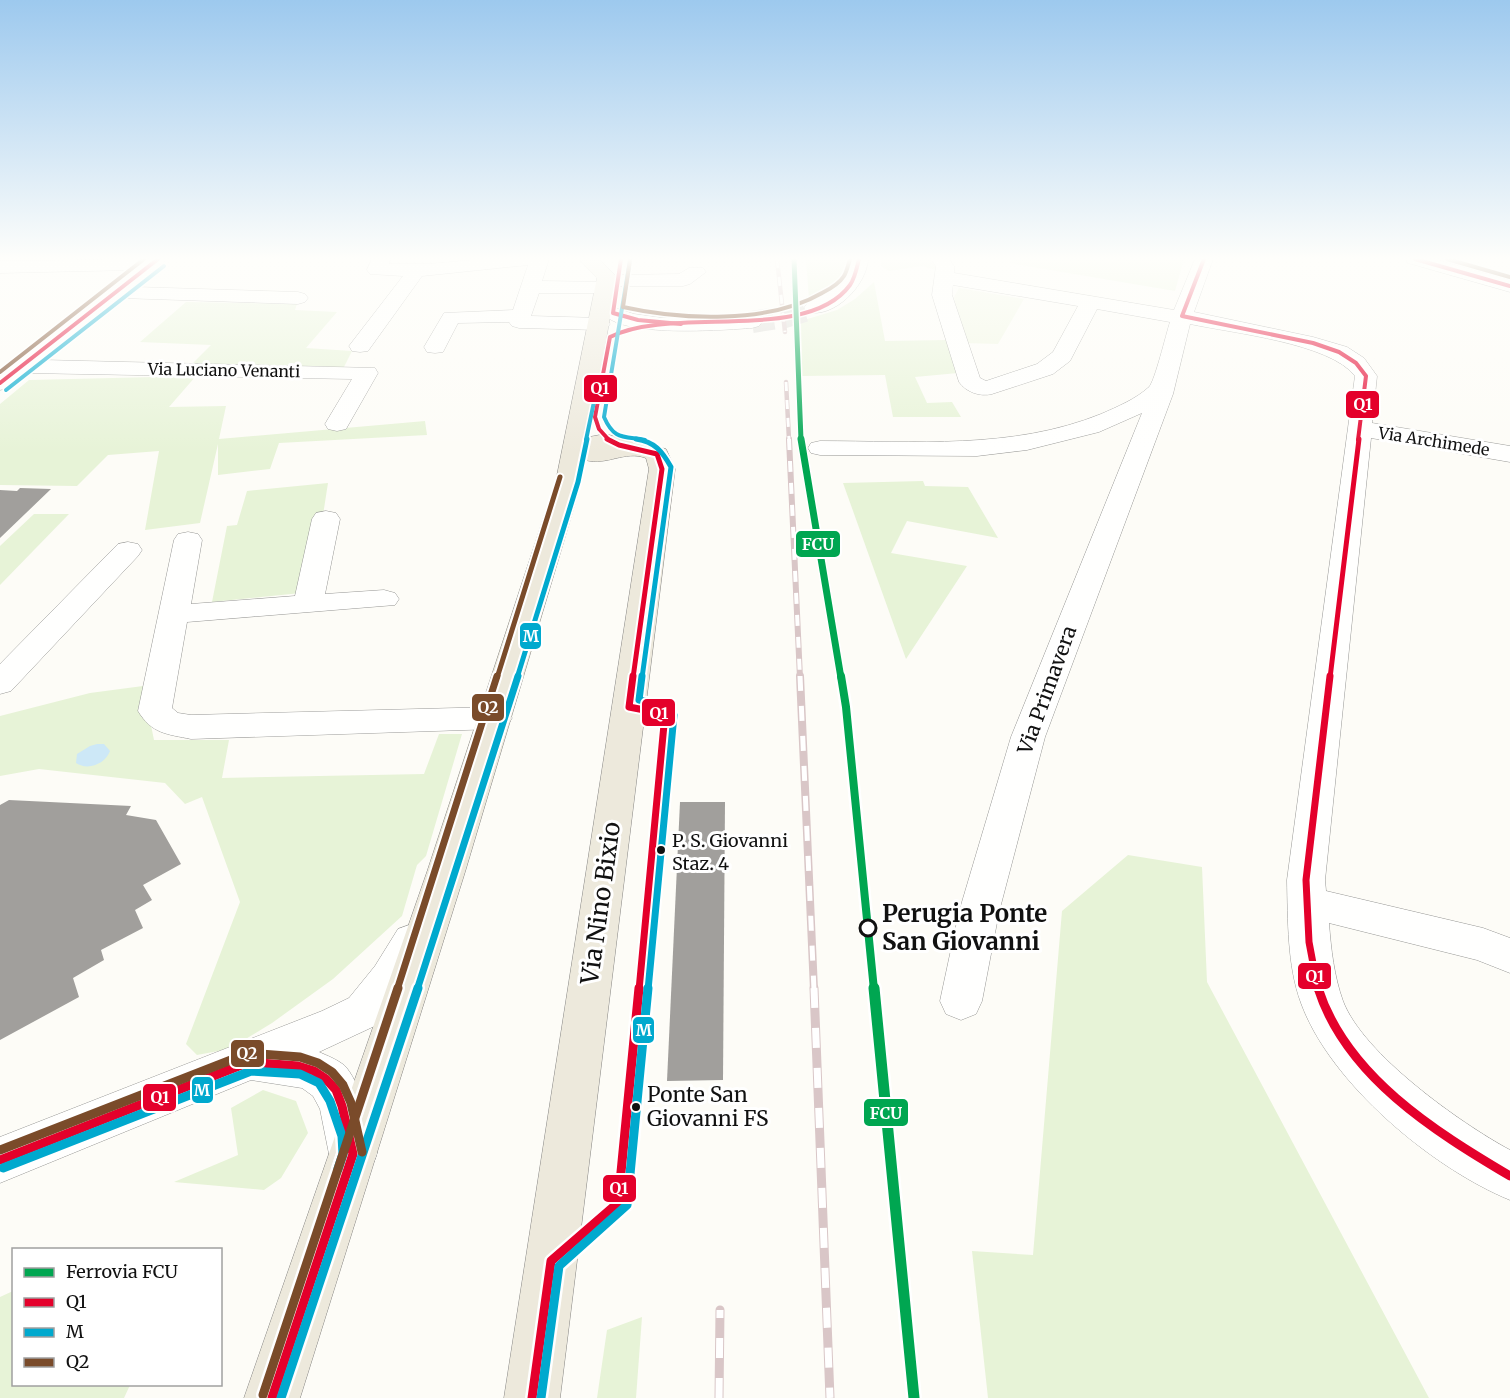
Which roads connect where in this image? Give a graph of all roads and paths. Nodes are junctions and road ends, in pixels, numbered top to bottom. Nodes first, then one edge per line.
1 (75, 324) edge
2 (376, 324) edge
3 (447, 324) edge
4 (596, 324) edge
5 (666, 324) edge
6 (951, 324) edge
7 (1079, 324) edge
8 (1180, 324) edge
9 (1218, 324) edge
10 (607, 325) junction
11 (360, 346) dead end
12 (435, 347) dead end
13 (21, 366) junction
14 (0, 383) edge
15 (1161, 389) junction
16 (336, 424) dead end
17 (1358, 428) junction
18 (595, 441) junction
19 (820, 448) dead end
20 (1510, 454) edge
21 (326, 519) dead end
22 (188, 540) dead end
23 (128, 550) dead end
24 (384, 598) dead end
25 (308, 604) junction
26 (174, 614) junction
27 (0, 683) edge
28 (495, 718) junction
29 (446, 872) junction
30 (1307, 902) junction
31 (1510, 956) edge
32 (961, 1001) dead end
33 (249, 1062) junction
34 (352, 1154) junction
35 (0, 1160) edge
36 (1510, 1176) edge
37 (272, 1398) edge
38 (532, 1398) edge

1 - 13 street
2 - 11 street
3 - 12 street
4 - 10 street
5 - 10 street
6 - 7 street
8 - 15 street, Via Primavera
9 - 17 street
10 - 18 main road
13 - 14 street
13 - 16 street, Via Luciano Venanti
15 - 19 street
15 - 32 street, Via Primavera
17 - 20 street, Via Archimede
17 - 30 street
18 - 28 main road
18 - 38 main road, Via Nino Bixio
21 - 25 street
22 - 26 street
23 - 27 street
24 - 25 street
25 - 26 street
26 - 28 street
28 - 29 main road
29 - 33 street
29 - 34 main road
30 - 31 street
30 - 36 street
33 - 34 street
33 - 35 street
34 - 37 main road

